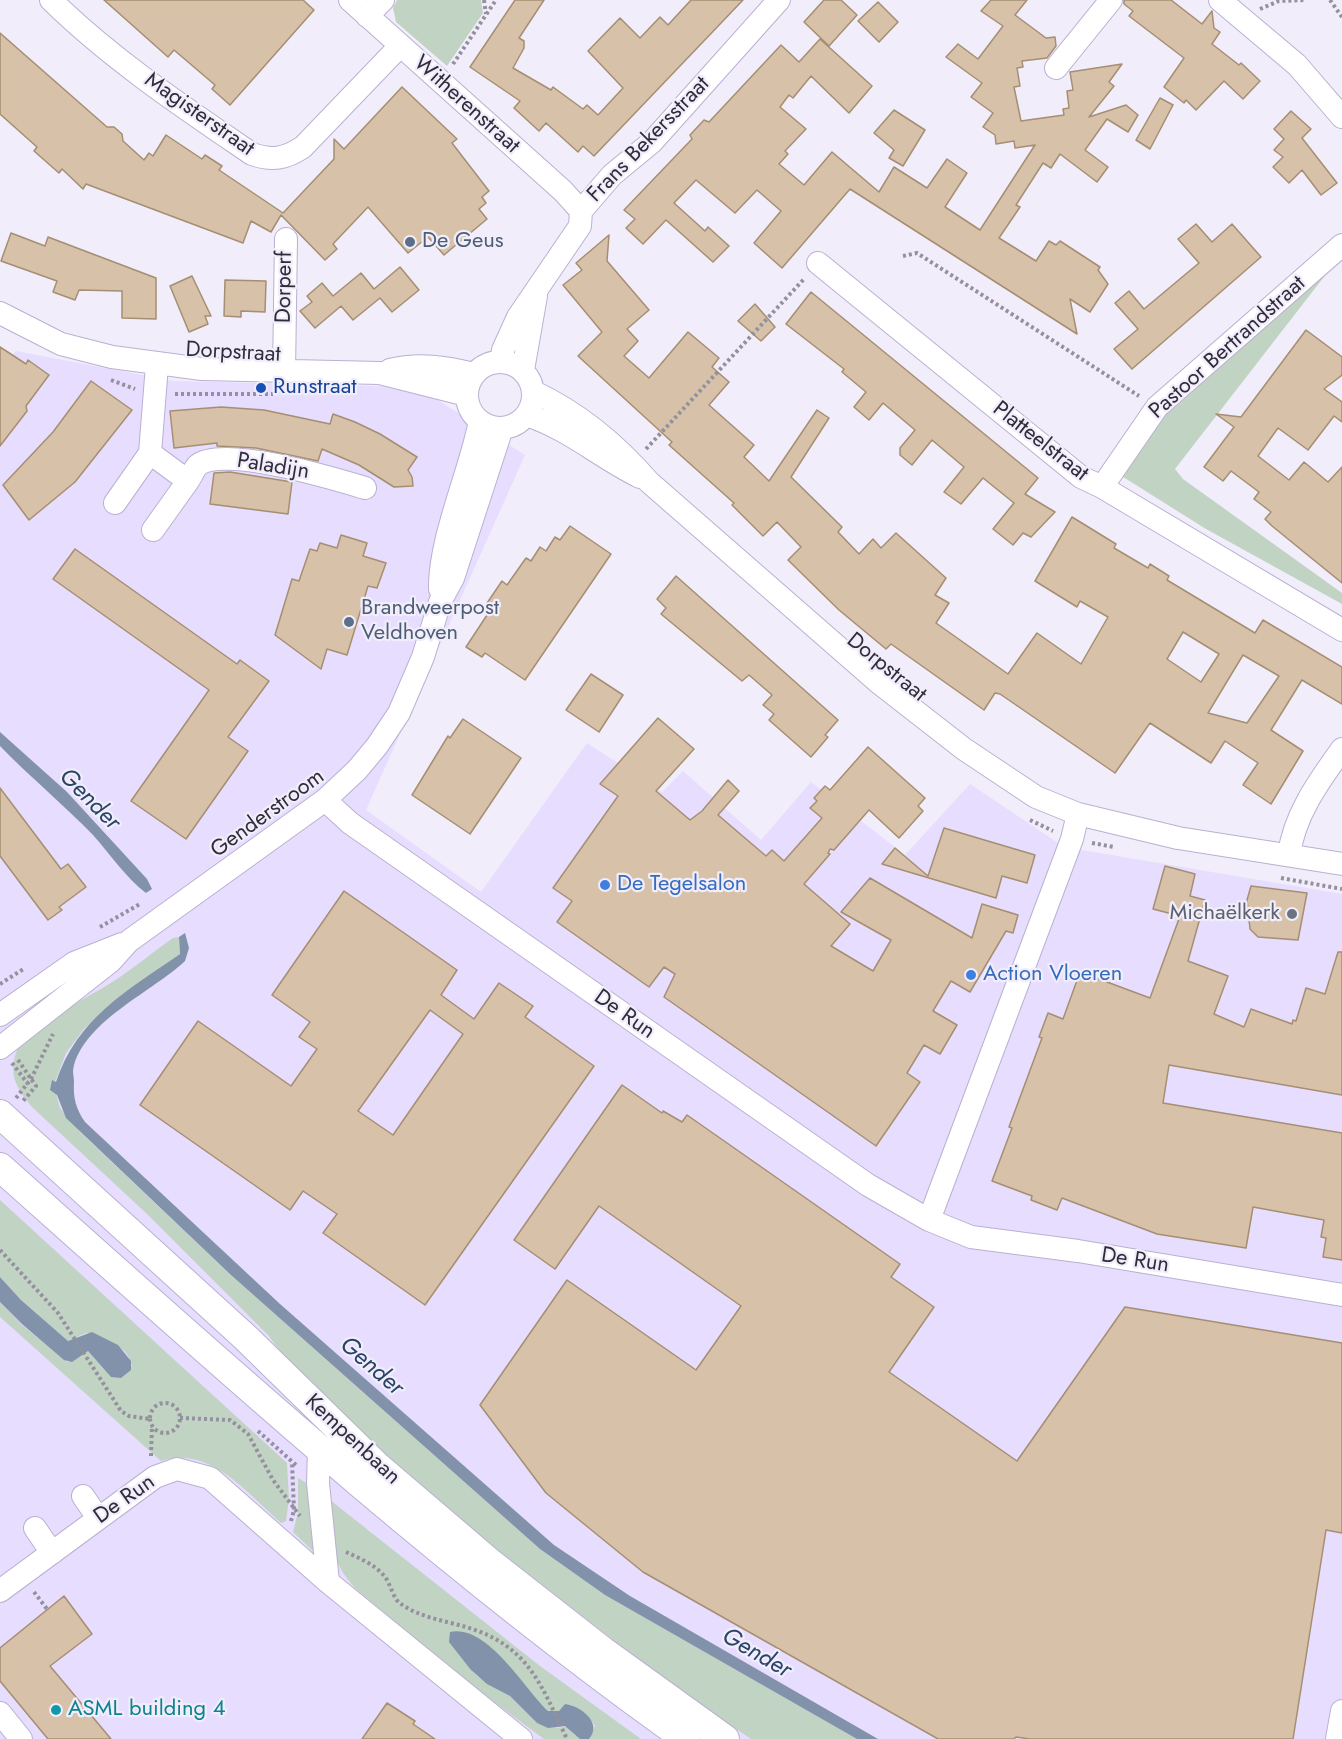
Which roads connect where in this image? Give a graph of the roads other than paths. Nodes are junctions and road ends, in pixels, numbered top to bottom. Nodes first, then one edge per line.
1 (51, 0) edge
2 (350, 0) edge
3 (779, 0) edge
4 (1111, 0) edge
5 (1220, 0) edge
6 (375, 8) edge
7 (400, 46) junction
8 (1056, 68) dead end
9 (1342, 117) edge
10 (581, 211) junction
11 (286, 239) dead end
12 (1342, 245) edge
13 (818, 263) road end
14 (537, 292) junction
15 (0, 313) edge
16 (501, 362) junction
17 (157, 365) junction
18 (523, 370) junction
19 (284, 372) junction
20 (470, 385) junction
21 (534, 392) junction
22 (528, 415) junction
23 (480, 422) junction
24 (502, 428) junction
25 (150, 453) junction
26 (188, 481) junction
27 (649, 482) junction
28 (1102, 487) junction
29 (365, 488) dead end
30 (115, 503) dead end
31 (153, 530) dead end
32 (440, 602) junction
33 (1342, 630) edge
34 (1342, 749) edge
35 (325, 800) junction
36 (1078, 814) junction
37 (1289, 855) junction
38 (1342, 864) edge
39 (129, 941) junction
40 (0, 1015) edge
41 (3, 1046) edge
42 (3, 1117) edge
43 (0, 1167) edge
44 (929, 1220) junction
45 (1342, 1295) edge
46 (320, 1450) junction
47 (83, 1496) dead end
48 (99, 1518) junction
49 (35, 1528) dead end
50 (52, 1553) junction
51 (328, 1582) junction
52 (0, 1591) edge
53 (1342, 1711) edge
54 (0, 1713) edge
55 (21, 1739) edge
56 (521, 1739) edge
57 (686, 1739) edge
58 (725, 1739) edge
59 (1337, 1739) edge

1 - 7 street, Magisterstraat
2 - 6 street, Witherenstraat
3 - 10 street, Frans Bekersstraat
4 - 8 street
5 - 9 street
6 - 7 street, Witherenstraat
7 - 10 street, Witherenstraat
10 - 14 street, Frans Bekersstraat
11 - 19 street, Dorperf
12 - 28 street, Pastoor Bertrandstraat
13 - 28 street, Platteelstraat
14 - 16 street, Frans Bekersstraat
14 - 18 street, Frans Bekersstraat
15 - 17 street, Dorpstraat
16 - 18 street
16 - 20 street
17 - 19 street, Dorpstraat
17 - 25 street
18 - 21 street
19 - 20 street, Dorpstraat
20 - 23 street
21 - 22 street
21 - 27 street, Dorpstraat
22 - 24 street
22 - 27 street, Dorpstraat
23 - 24 street
23 - 32 street, Genderstroom
24 - 32 street, Genderstroom
25 - 26 street
25 - 30 street
26 - 29 street, Paladijn
26 - 31 street, Paladijn
27 - 36 street, Dorpstraat
28 - 33 street, Platteelstraat
32 - 35 street, Genderstroom
34 - 37 street
35 - 39 street, Genderstroom
35 - 44 street, De Run
36 - 37 street, Dorpstraat
36 - 44 street
37 - 38 street, Dorpstraat
39 - 40 street, Genderstroom
39 - 41 street, Genderstroom
42 - 58 main road, Kempenbaan
43 - 46 main road, Kempenbaan
44 - 45 street, De Run
46 - 51 street
46 - 57 main road, Kempenbaan
47 - 48 street
48 - 50 street, De Run
48 - 51 street, De Run
49 - 50 street
50 - 52 street, De Run
51 - 56 street, De Run
53 - 59 street
54 - 55 street

